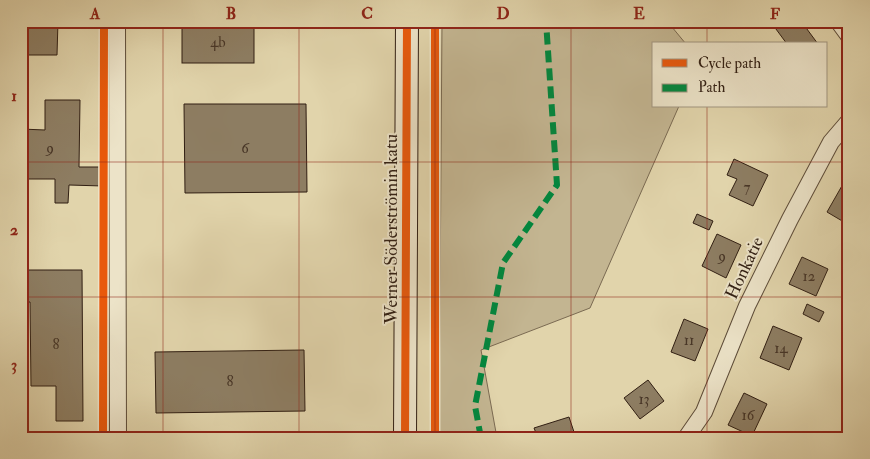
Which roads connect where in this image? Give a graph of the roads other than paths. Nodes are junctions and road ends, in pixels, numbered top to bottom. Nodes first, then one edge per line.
1 (117, 21) edge
2 (407, 21) edge
3 (838, 21) edge
4 (849, 36) edge
5 (849, 121) edge
6 (118, 438) edge
7 (405, 438) edge
8 (686, 438) edge

1 - 6 street
2 - 7 street, Werner Söderströmin katu
3 - 4 street
5 - 8 street, Honkatie

